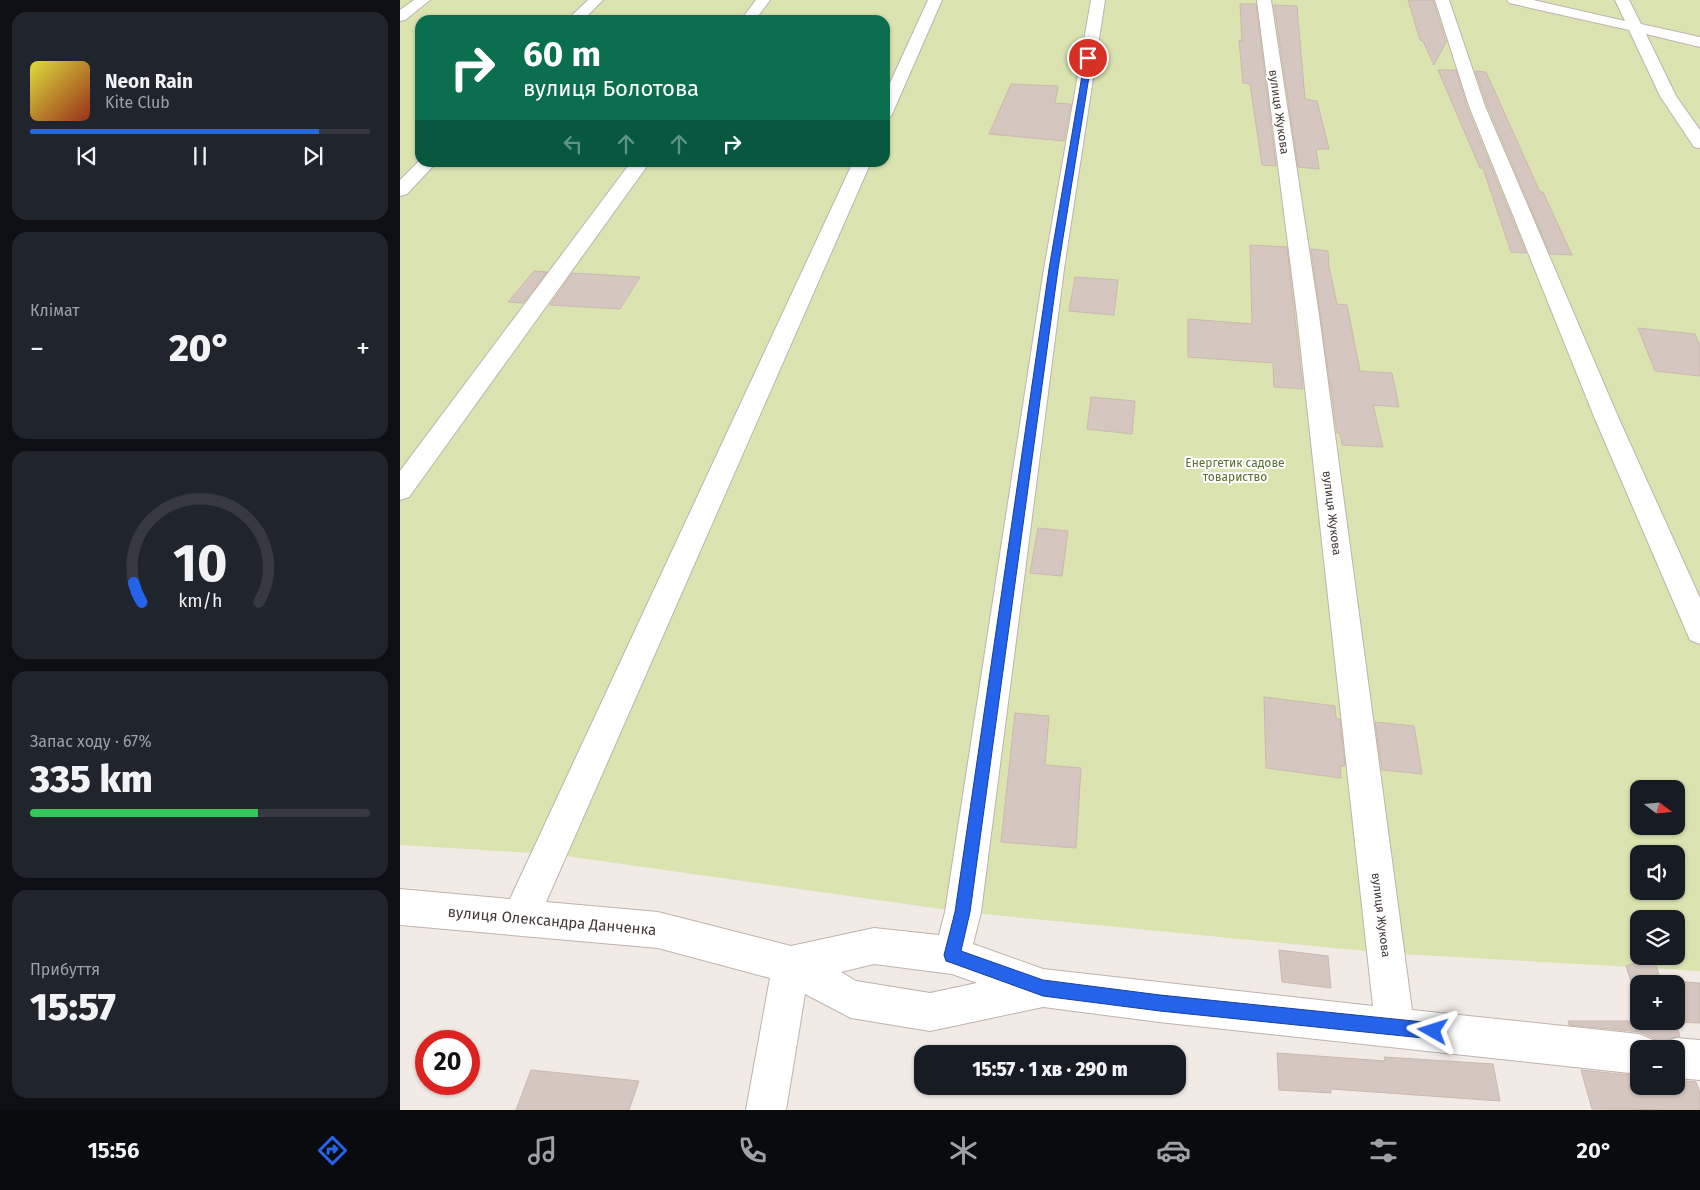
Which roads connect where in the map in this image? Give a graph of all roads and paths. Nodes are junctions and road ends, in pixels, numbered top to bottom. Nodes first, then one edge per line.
1 (423, 0) edge
2 (596, 0) edge
3 (763, 0) edge
4 (935, 0) edge
5 (1098, 0) edge
6 (1264, 0) edge
7 (1442, 0) edge
8 (1514, 0) edge
9 (1622, 0) edge
10 (580, 15) edge
11 (752, 15) edge
12 (400, 17) edge
13 (1636, 30) junction
14 (1700, 42) edge
15 (890, 101) edge
16 (1700, 143) edge
17 (423, 167) edge
18 (637, 167) edge
19 (860, 167) edge
20 (400, 190) edge
21 (400, 490) edge
22 (1700, 631) edge
23 (400, 907) edge
24 (520, 918) junction
25 (952, 955) junction
26 (791, 965) junction
27 (1043, 988) junction
28 (1395, 1027) junction
29 (1630, 1053) edge
30 (1685, 1059) edge
31 (1700, 1060) edge
32 (766, 1110) edge

1 - 12 street
2 - 10 street
3 - 11 street
4 - 15 street
5 - 25 street
6 - 28 street, вулиця Жукова
7 - 22 street
8 - 13 street
9 - 13 street
13 - 14 street
13 - 16 street
17 - 20 street
18 - 21 street
19 - 24 street
23 - 24 street, вулиця Олександра Данченка
24 - 26 street, вулиця Олександра Данченка
25 - 26 street, вулиця Олександра Данченка
25 - 27 street, вулиця Олександра Данченка
26 - 27 street, вулиця Олександра Данченка
26 - 32 street
27 - 28 street, вулиця Олександра Данченка
28 - 29 street, вулиця Олександра Данченка
30 - 31 street

